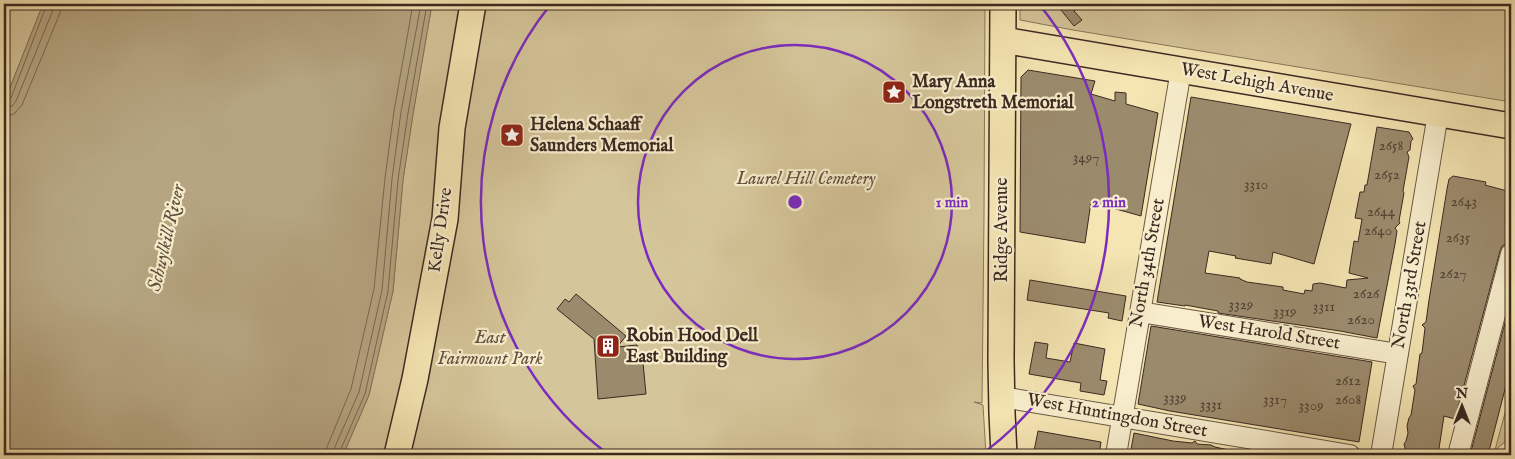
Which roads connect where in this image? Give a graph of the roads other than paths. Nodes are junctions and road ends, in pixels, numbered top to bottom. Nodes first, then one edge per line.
1 (473, 4) edge
2 (1003, 4) edge
3 (1003, 40) junction
4 (1181, 70) junction
5 (1438, 114) junction
6 (1511, 126) edge
7 (1511, 254) edge
8 (1140, 312) junction
9 (1398, 354) junction
10 (1002, 397) junction
11 (1122, 417) junction
12 (397, 455) edge
13 (1004, 455) edge
14 (1116, 455) edge
15 (1350, 455) edge
16 (1381, 455) edge
17 (1458, 455) edge

1 - 12 main road, Kelly Drive
2 - 3 main road, Ridge Avenue
3 - 4 main road, West Lehigh Avenue
3 - 10 main road, Ridge Avenue
4 - 5 main road, West Lehigh Avenue
4 - 8 street, North 34th Street
5 - 6 main road, West Lehigh Avenue
5 - 9 street, North 33rd Street
7 - 17 street
8 - 9 street, West Harold Street
8 - 11 street, North 34th Street
9 - 16 street, North 33rd Street
10 - 11 street, West Huntingdon Street
10 - 13 main road, Ridge Avenue
11 - 14 street, North 34th Street
11 - 15 street, West Huntingdon Street

